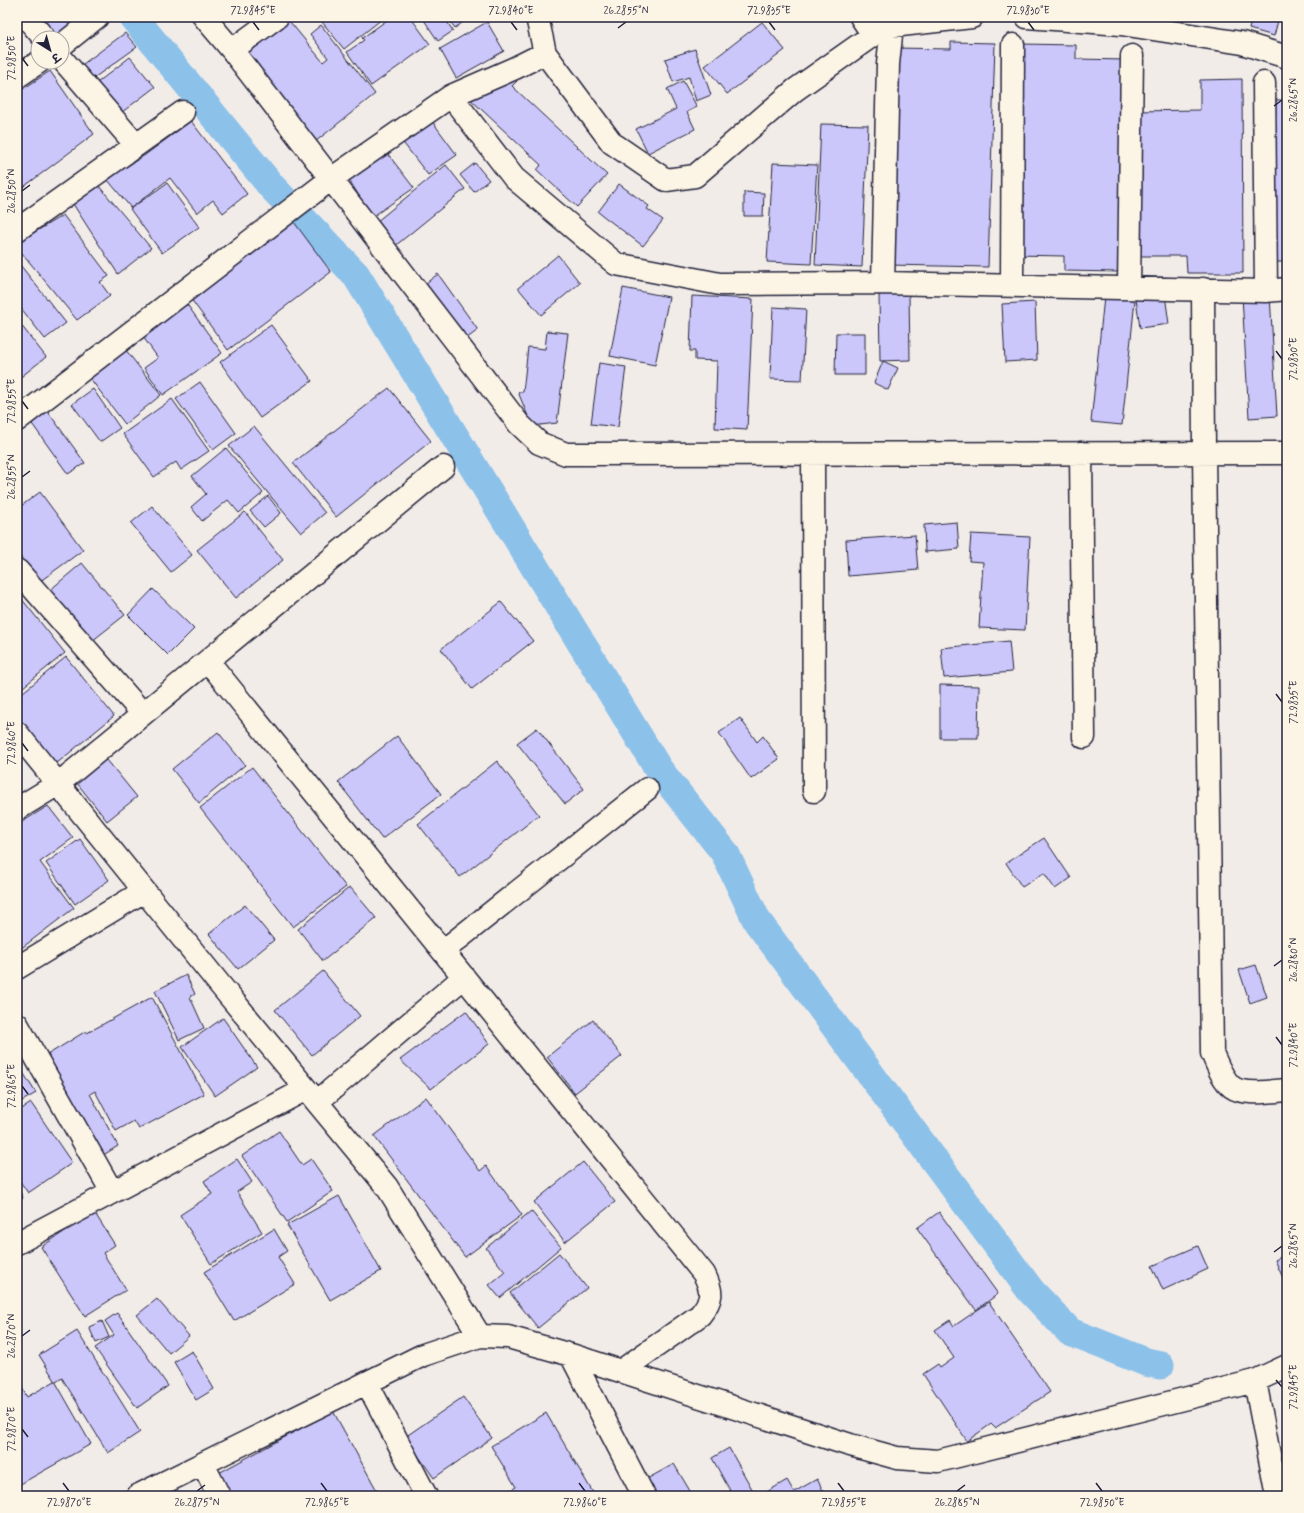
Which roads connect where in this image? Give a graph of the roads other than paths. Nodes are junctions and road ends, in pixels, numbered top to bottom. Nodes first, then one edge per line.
1 (26, 17) edge
2 (97, 17) edge
3 (204, 17) edge
4 (277, 17) edge
5 (537, 17) edge
6 (862, 17) edge
7 (972, 17) edge
8 (1026, 17) edge
9 (920, 20) edge
10 (1177, 25) edge
11 (37, 30) edge
12 (882, 30) junction
13 (70, 39) edge
14 (1014, 45) dead end
15 (232, 50) junction
16 (545, 53) junction
17 (1132, 56) dead end
18 (1287, 57) edge
19 (30, 68) edge
20 (70, 68) edge
21 (17, 77) edge
22 (1264, 83) dead end
23 (450, 96) junction
24 (183, 112) dead end
25 (136, 145) junction
26 (327, 182) junction
27 (17, 230) edge
28 (883, 283) junction
29 (1012, 285) junction
30 (1129, 287) junction
31 (1203, 289) junction
32 (1277, 290) edge
33 (17, 420) edge
34 (813, 453) junction
35 (1082, 453) junction
36 (1204, 453) junction
37 (1287, 453) edge
38 (443, 467) dead end
39 (18, 571) dead end
40 (208, 660) junction
41 (143, 714) junction
42 (17, 733) edge
43 (1084, 737) dead end
44 (58, 784) junction
45 (647, 789) dead end
46 (814, 791) dead end
47 (17, 809) edge
48 (144, 891) junction
49 (443, 951) junction
50 (17, 968) edge
51 (464, 977) junction
52 (17, 1024) edge
53 (1287, 1090) edge
54 (311, 1095) junction
55 (112, 1192) junction
56 (17, 1243) edge
57 (480, 1336) junction
58 (572, 1355) junction
59 (1287, 1366) edge
60 (620, 1371) junction
61 (1255, 1381) junction
62 (367, 1383) junction
63 (203, 1464) junction
64 (137, 1496) edge
65 (219, 1496) edge
66 (426, 1496) edge
67 (644, 1496) edge
68 (1277, 1496) edge

1 - 11 street
2 - 13 street
3 - 15 street
4 - 15 street
5 - 16 street
6 - 12 street
7 - 9 street
8 - 10 street
9 - 12 street
10 - 18 street
12 - 16 street
12 - 28 street
14 - 29 street
15 - 26 street
16 - 23 street
17 - 30 street
19 - 21 street
20 - 25 street
22 - 32 street
23 - 26 street
23 - 28 street
24 - 25 street
25 - 27 street
26 - 33 street
26 - 34 street
28 - 29 street
29 - 30 street
30 - 31 street
31 - 32 street
31 - 36 street
34 - 35 street
34 - 46 street
35 - 36 street
35 - 43 street
36 - 37 street
36 - 53 street
38 - 40 street
39 - 41 street
40 - 41 street
40 - 49 street
41 - 44 street
42 - 44 street
44 - 47 street
44 - 48 street
45 - 49 street
48 - 50 street
48 - 54 street
49 - 51 street
51 - 54 street
51 - 60 street
52 - 55 street
54 - 55 street
54 - 57 street
55 - 56 street
57 - 58 street
57 - 62 street
58 - 60 street
58 - 67 street
59 - 61 street
60 - 61 street
61 - 68 street
62 - 63 street
62 - 66 street
63 - 64 street
63 - 65 street

